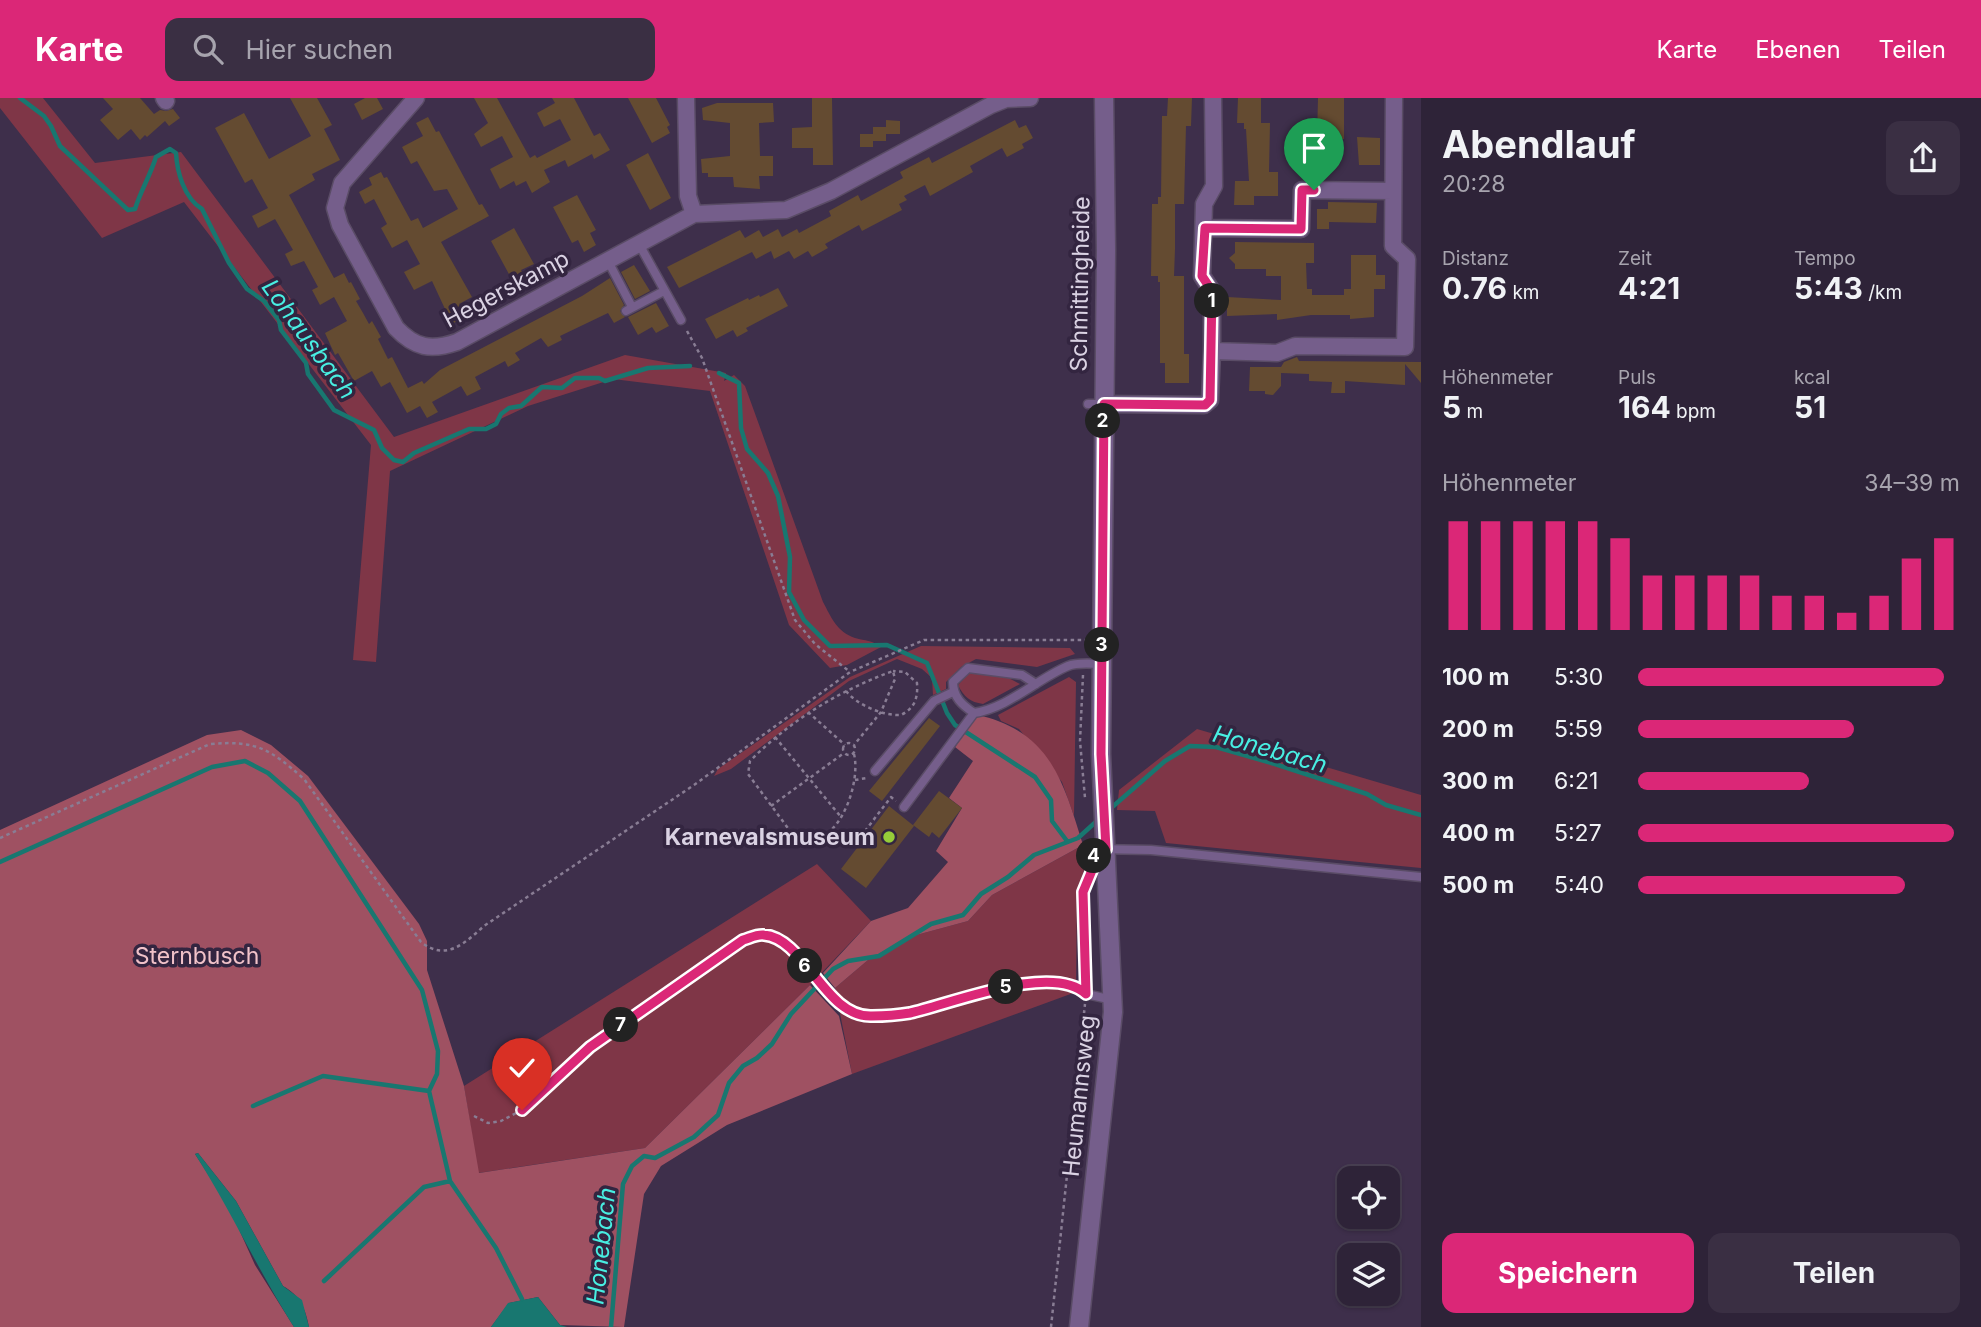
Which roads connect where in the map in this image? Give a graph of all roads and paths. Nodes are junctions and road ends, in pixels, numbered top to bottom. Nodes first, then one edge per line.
1 (416, 98) edge
2 (686, 98) edge
3 (1030, 98) edge
4 (1104, 98) edge
5 (1213, 98) edge
6 (1394, 98) edge
7 (1393, 191) junction
8 (694, 214) junction
9 (1205, 228) junction
10 (639, 244) junction
11 (608, 261) junction
12 (664, 291) junction
13 (681, 320) joint
14 (1212, 351) junction
15 (1096, 404) junction
16 (1085, 640) dead end
17 (1093, 664) junction
18 (893, 671) junction
19 (850, 672) junction
20 (1036, 684) junction
21 (845, 691) junction
22 (951, 693) junction
23 (808, 712) junction
24 (881, 712) junction
25 (972, 716) junction
26 (775, 737) junction
27 (845, 744) junction
28 (854, 745) junction
29 (845, 753) junction
30 (854, 754) junction
31 (875, 771) dead end
32 (809, 778) junction
33 (1095, 803) junction
34 (771, 806) junction
35 (904, 807) joint
36 (841, 817) junction
37 (864, 831) dead end
38 (0, 838) edge
39 (1102, 843) junction
40 (1421, 877) edge
41 (1086, 994) junction
42 (1113, 1000) junction
43 (474, 1116) dead end
44 (1051, 1327) edge
45 (1079, 1327) edge

1 - 11 street, Hegerskamp
2 - 8 street
3 - 8 street, Hegerskamp
4 - 15 street, Schmittingheide
5 - 9 street
6 - 7 street
7 - 9 street
7 - 14 street
8 - 10 street, Hegerskamp
9 - 14 street
10 - 11 street, Hegerskamp
10 - 12 lane
11 - 12 lane
12 - 13 lane
13 - 19 path
14 - 15 street
15 - 17 street, Schmittingheide
16 - 19 path
17 - 20 lane
17 - 33 street, Schmittingheide
17 - 33 path
18 - 21 path
18 - 24 path
18 - 24 path
19 - 38 path
20 - 22 lane
20 - 25 lane
21 - 23 path
21 - 24 path
22 - 25 lane
22 - 31 lane
23 - 26 path
23 - 27 path
24 - 28 path
25 - 35 lane
26 - 32 path
26 - 34 path
27 - 28 path
27 - 29 path
28 - 30 path
29 - 30 path
29 - 32 path
30 - 36 path
32 - 34 path
32 - 36 path
33 - 39 street, Schmittingheide
34 - 36 path
35 - 37 path
39 - 40 lane
39 - 41 path
39 - 42 street, Heumannsweg
41 - 42 lane
41 - 43 path
41 - 44 path
42 - 45 street, Heumannsweg

